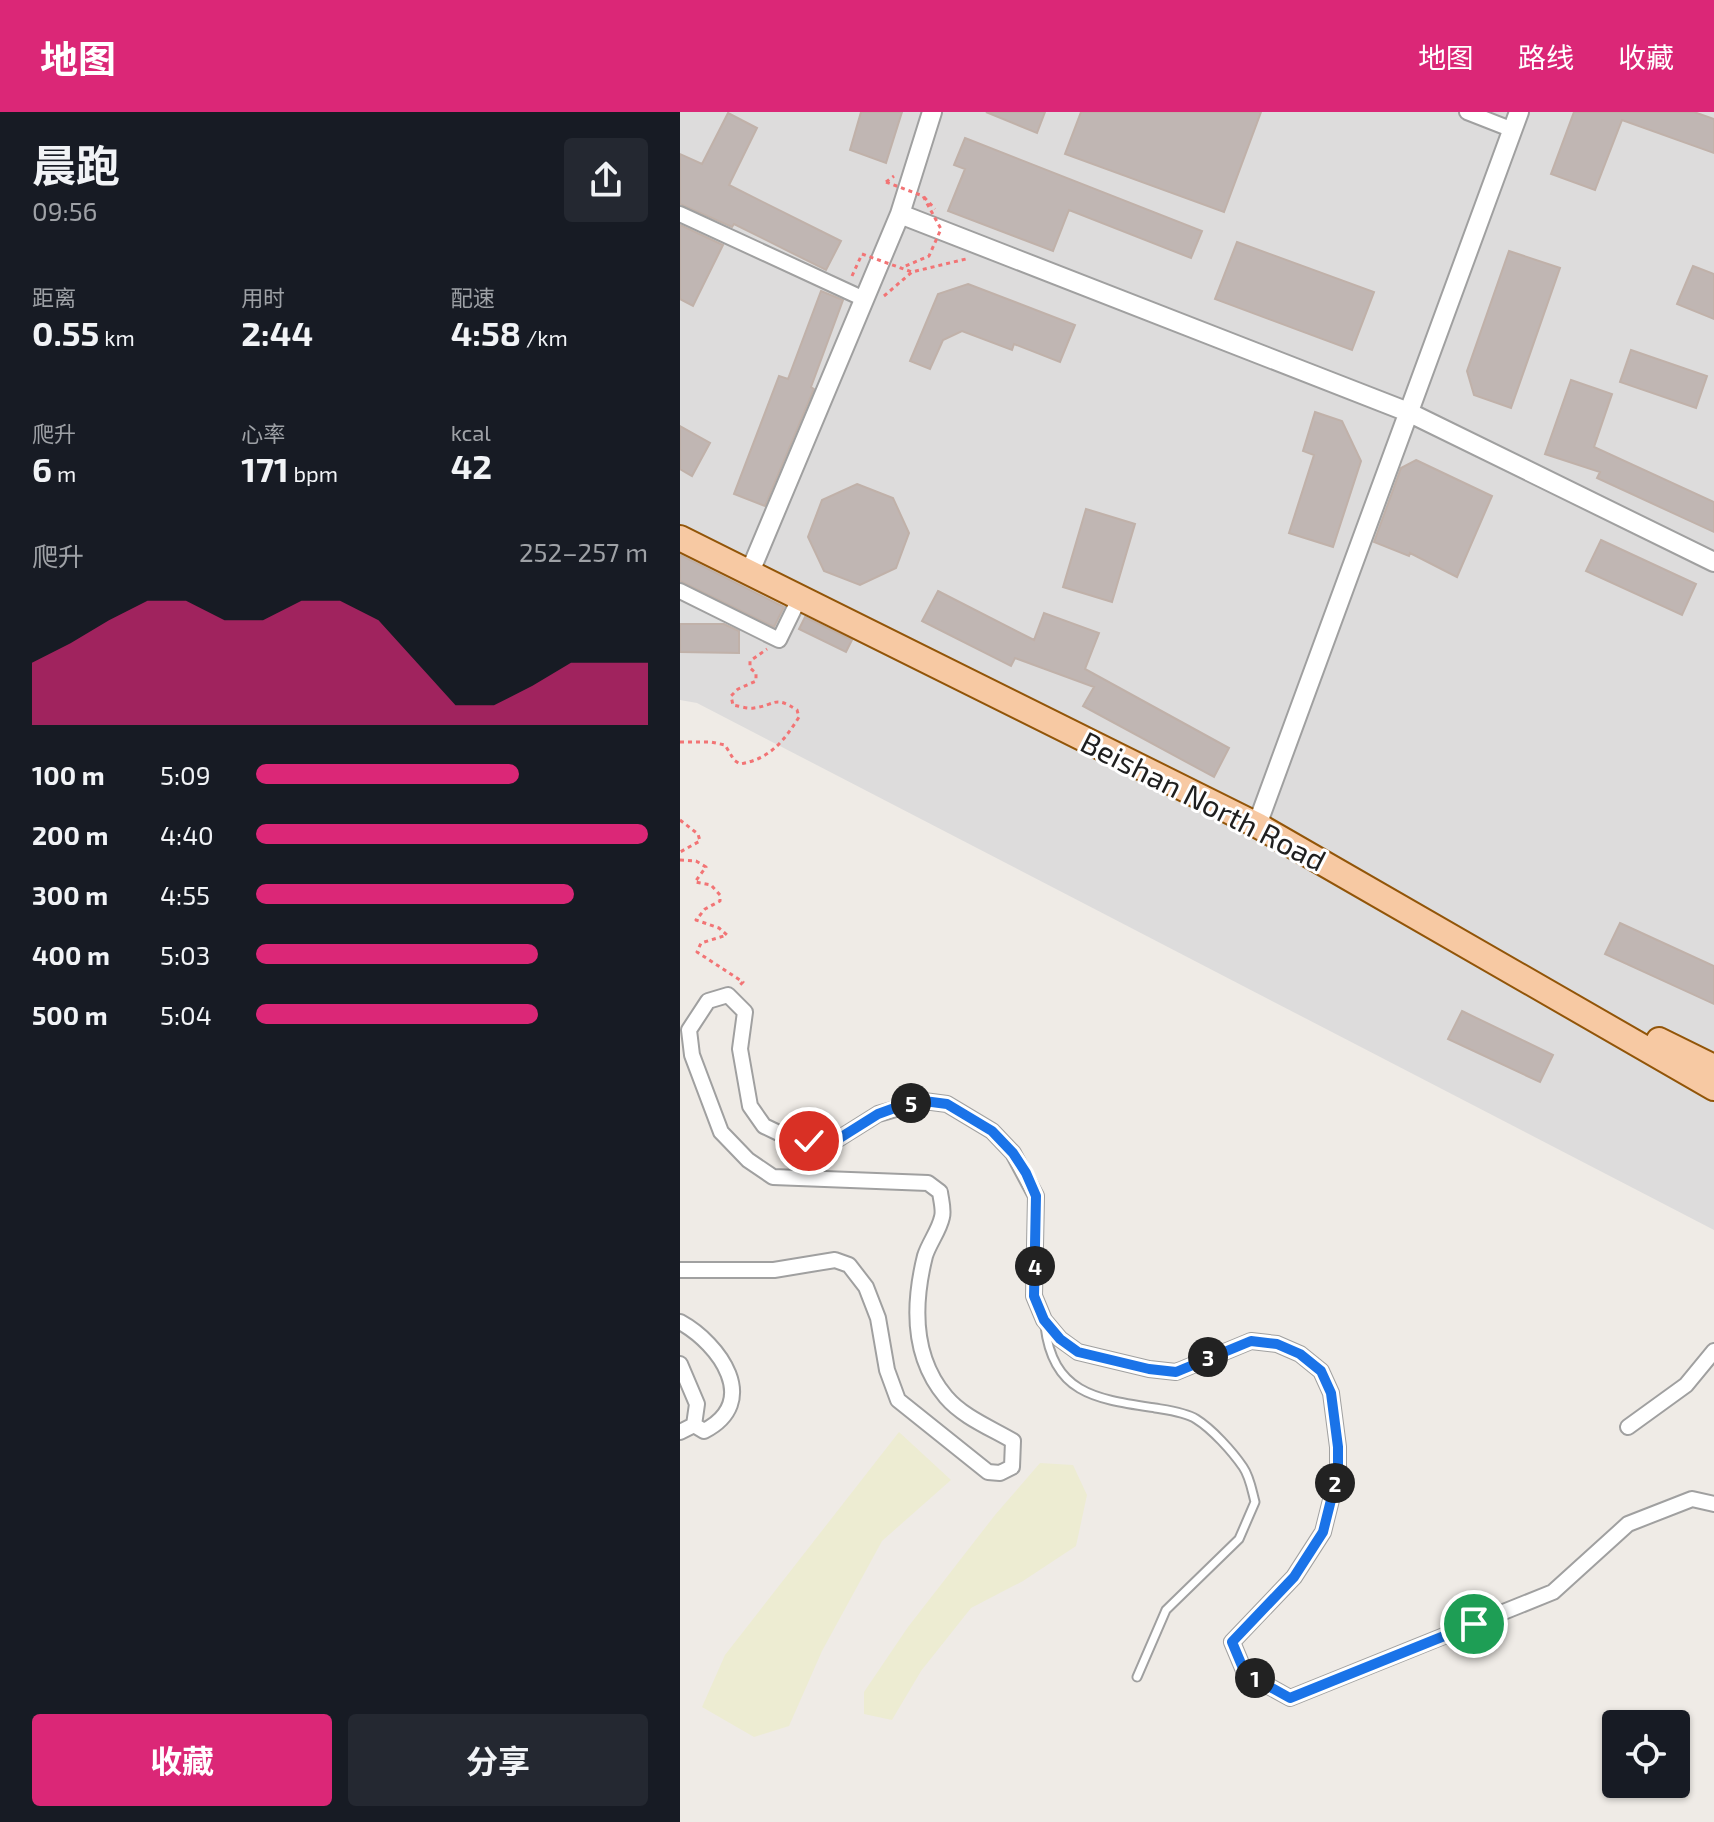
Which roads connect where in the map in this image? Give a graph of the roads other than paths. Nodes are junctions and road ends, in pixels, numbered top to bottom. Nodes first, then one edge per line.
1 (932, 112) edge
2 (1467, 112) edge
3 (1519, 112) edge
4 (1513, 130) junction
5 (680, 214) edge
6 (900, 214) junction
7 (864, 299) junction
8 (1408, 412) junction
9 (680, 520) edge
10 (680, 538) edge
11 (1714, 561) edge
12 (752, 567) junction
13 (680, 591) edge
14 (799, 599) junction
15 (1260, 817) junction
16 (1714, 1067) edge
17 (1714, 1088) edge
18 (680, 1270) edge
19 (1044, 1320) junction
20 (680, 1322) edge
21 (1714, 1351) edge
22 (680, 1364) edge
23 (694, 1425) junction
24 (1628, 1427) dead end
25 (680, 1432) edge
26 (1714, 1504) edge
27 (1137, 1677) dead end

1 - 6 street
2 - 4 street
3 - 4 street
4 - 8 street
5 - 7 street
6 - 7 street
6 - 8 street
7 - 12 street
8 - 11 street
8 - 15 street
9 - 12 main road, Beishan North Road
10 - 12 main road, Beishan North Road
12 - 14 main road, Beishan North Road
12 - 15 main road, Beishan North Road
13 - 14 street
14 - 15 main road, Beishan North Road
15 - 16 main road, Beishan North Road
15 - 17 main road, Beishan North Road
18 - 19 street
19 - 26 street
19 - 27 lane
20 - 23 street
21 - 24 street
22 - 23 street
23 - 25 street

